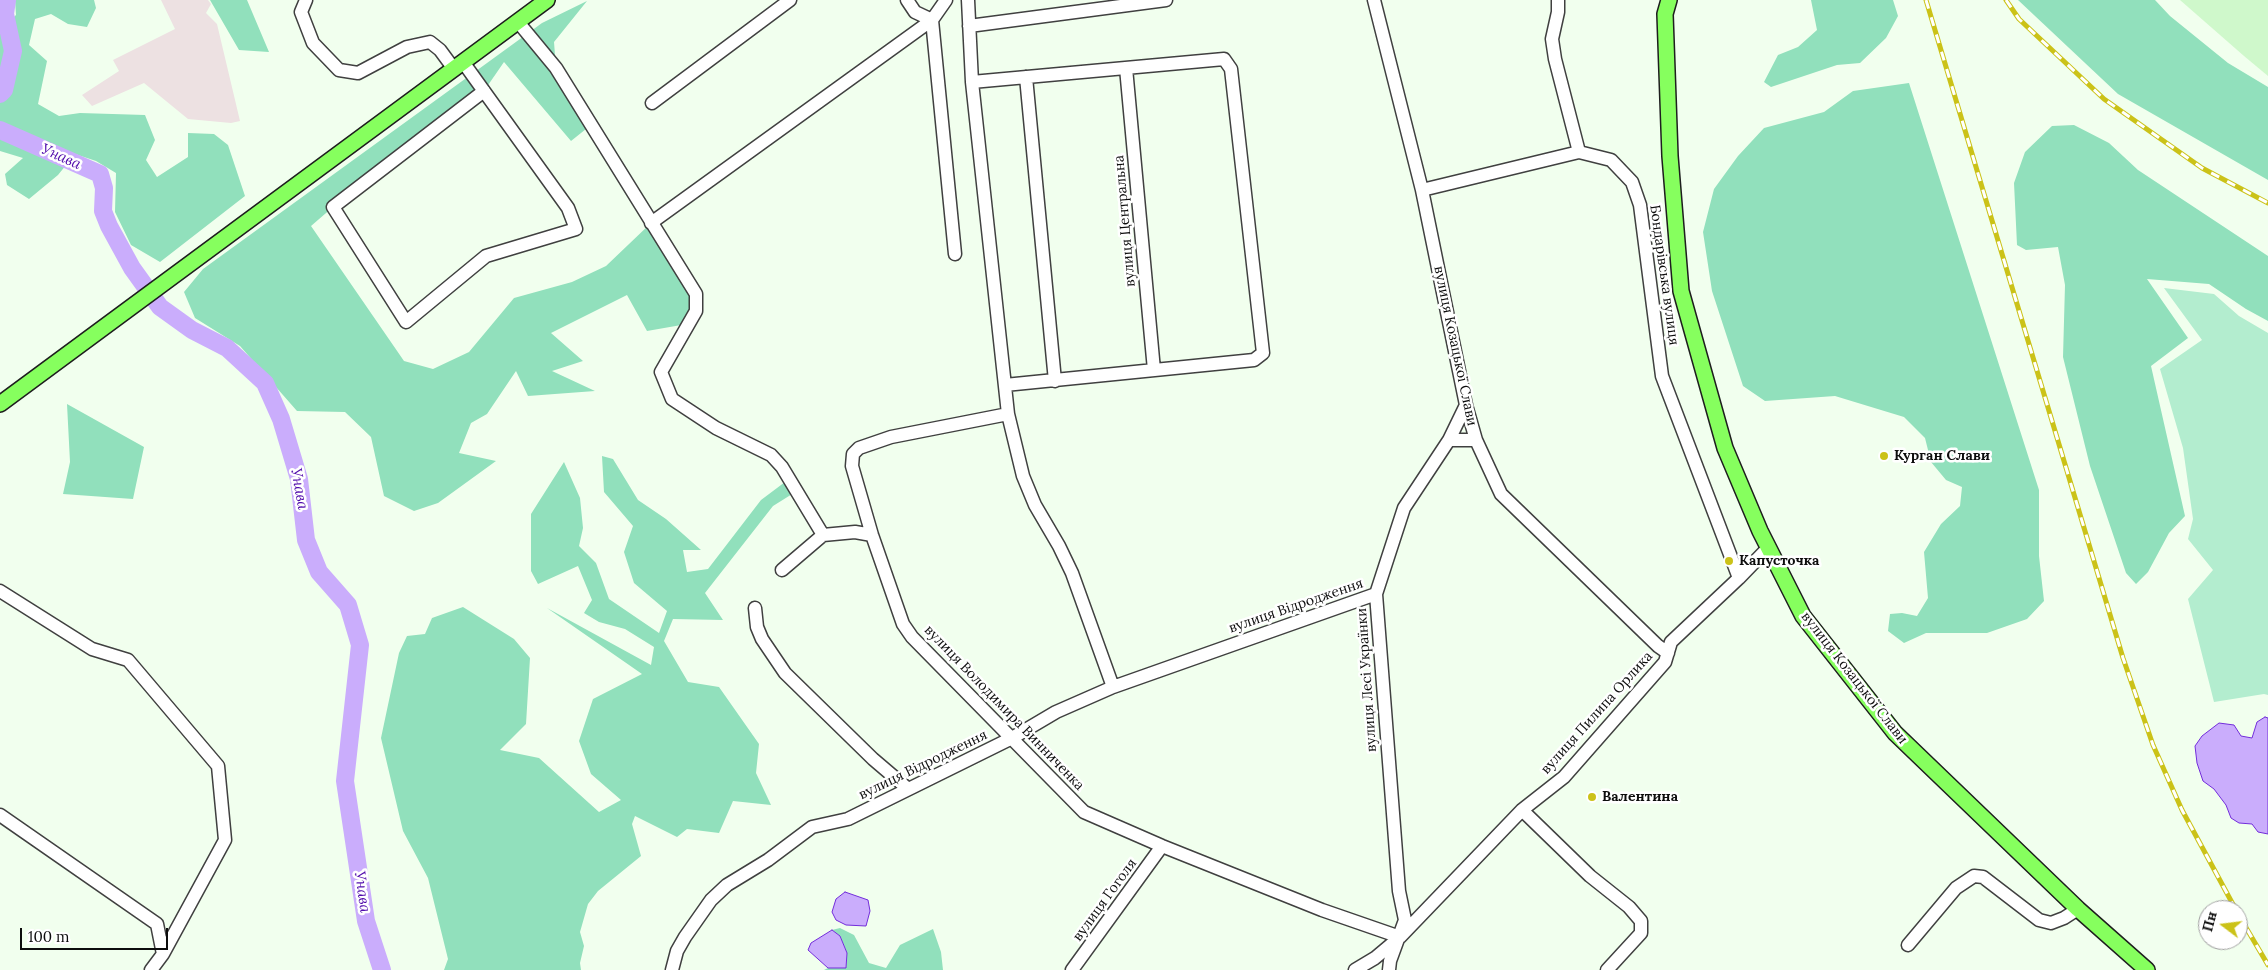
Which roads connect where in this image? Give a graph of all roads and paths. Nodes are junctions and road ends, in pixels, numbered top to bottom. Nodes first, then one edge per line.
1 (306, 0) edge
2 (548, 0) edge
3 (790, 0) edge
4 (907, 0) edge
5 (946, 0) edge
6 (968, 0) edge
7 (1166, 0) edge
8 (1374, 0) edge
9 (1558, 0) edge
10 (1658, 0) edge
11 (1667, 7) edge
12 (932, 20) junction
13 (518, 22) junction
14 (969, 26) junction
15 (459, 66) junction
16 (1126, 68) junction
17 (1026, 77) junction
18 (972, 82) junction
19 (484, 91) junction
20 (652, 103) dead end
21 (1579, 152) junction
22 (1422, 190) junction
23 (651, 223) junction
24 (955, 254) dead end
25 (1154, 370) junction
26 (1055, 380) junction
27 (1006, 389) junction
28 (0, 404) edge
29 (1466, 405) junction
30 (1008, 414) junction
31 (1449, 440) junction
32 (1476, 440) junction
33 (823, 535) junction
34 (872, 535) junction
35 (1768, 548) junction
36 (782, 570) dead end
37 (1739, 578) junction
38 (0, 591) edge
39 (1376, 594) junction
40 (755, 608) dead end
41 (1668, 653) junction
42 (1113, 687) junction
43 (1012, 738) junction
44 (907, 788) junction
45 (1522, 810) junction
46 (0, 815) edge
47 (1162, 846) junction
48 (2078, 909) junction
49 (1400, 937) junction
50 (1908, 945) dead end
51 (163, 954) junction
52 (151, 970) edge
53 (672, 970) edge
54 (1072, 970) edge
55 (1356, 970) edge
56 (1389, 970) edge
57 (1607, 970) edge
58 (2147, 970) edge

1 - 15 street
2 - 13 main road
3 - 20 street
4 - 12 street
5 - 12 street
6 - 14 street
7 - 14 street
8 - 22 street, вулиця Козацької Слави
9 - 21 street
10 - 11 main road
11 - 35 main road, вулиця Козацької Слави
12 - 23 street
12 - 24 street
13 - 15 main road
13 - 23 street
14 - 18 street
15 - 19 street
15 - 28 main road
16 - 17 street
16 - 25 street, вулиця Центральна
16 - 25 street
17 - 18 street
17 - 26 street
18 - 27 street
19 - 19 street
21 - 22 street
21 - 37 street, Бондарівська вулиця
22 - 29 street, вулиця Козацької Слави
23 - 33 street
25 - 26 street
26 - 27 street
27 - 30 street
29 - 31 street, вулиця Лесі Українки
29 - 32 street, вулиця Козацької Слави
30 - 34 street, вулиця Володимира Винниченка
30 - 42 street
31 - 32 street
31 - 39 street, вулиця Лесі Українки
32 - 41 street, вулиця Козацької Слави
33 - 34 street
33 - 36 street
34 - 43 street, вулиця Володимира Винниченка
35 - 37 street, вулиця Пилипа Орлика
35 - 48 main road, вулиця Козацької Слави
37 - 41 street, вулиця Пилипа Орлика
38 - 51 street
39 - 42 street, вулиця Відродження
39 - 49 street, вулиця Лесі Українки
40 - 44 street
41 - 45 street, вулиця Пилипа Орлика
42 - 43 street, вулиця Відродження
43 - 44 street, вулиця Відродження
43 - 47 street, вулиця Володимира Винниченка
44 - 53 street, вулиця Відродження
45 - 49 street, вулиця Пилипа Орлика
45 - 57 street
46 - 51 street
47 - 49 street, вулиця Володимира Винниченка
47 - 54 street, вулиця Гоголя
48 - 50 street
48 - 58 main road, вулиця Козацької Слави
49 - 55 street, вулиця Пилипа Орлика
49 - 56 street, вулиця Лесі Українки
51 - 52 street

